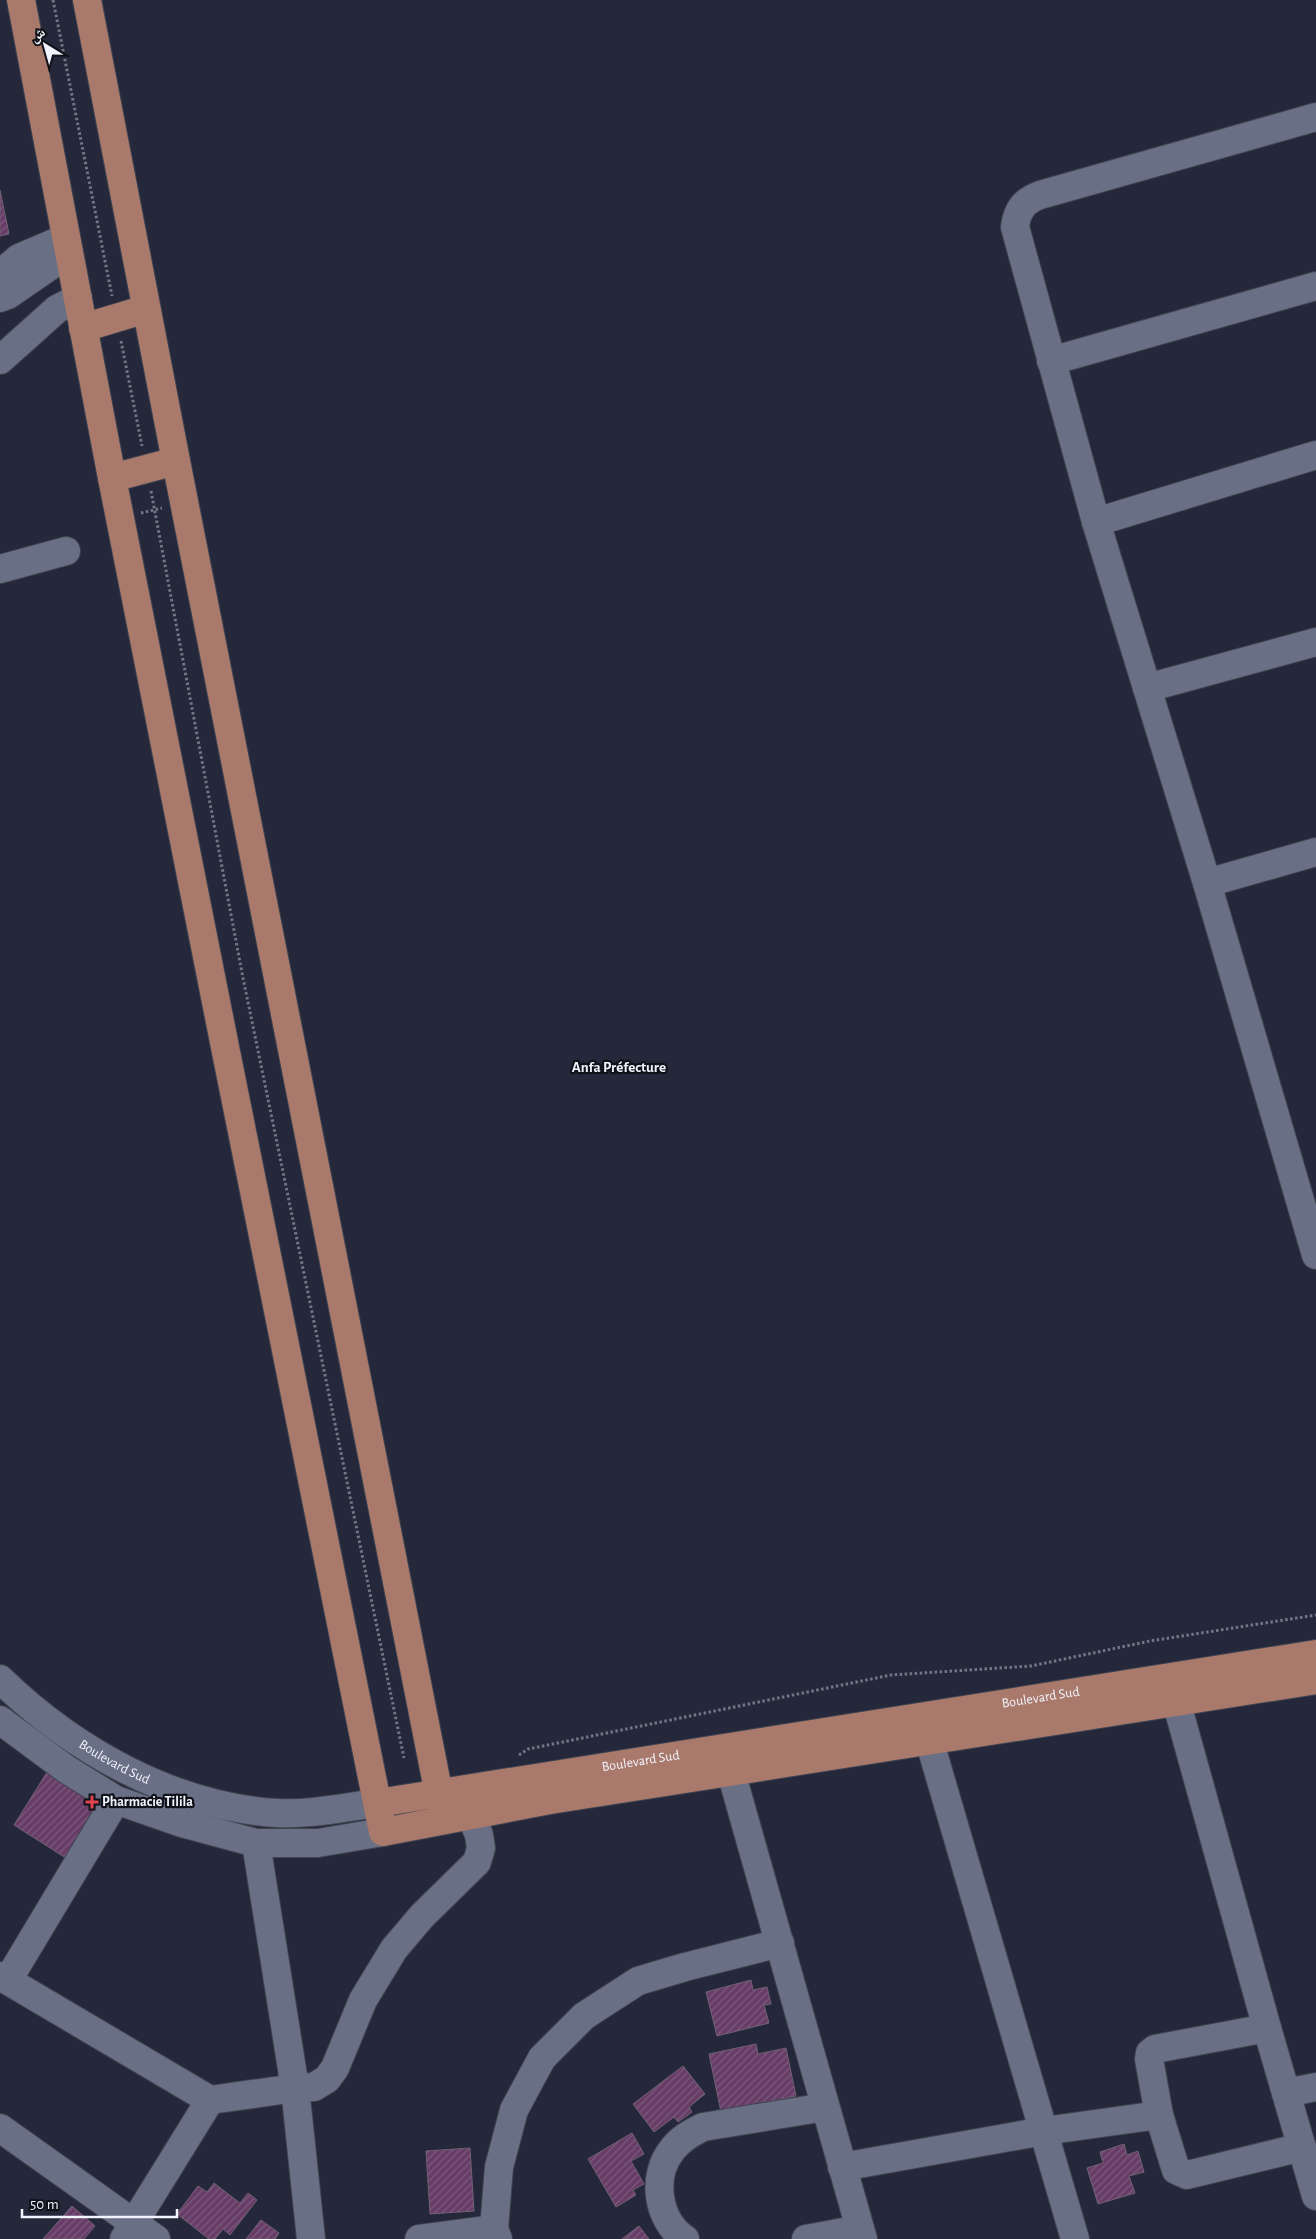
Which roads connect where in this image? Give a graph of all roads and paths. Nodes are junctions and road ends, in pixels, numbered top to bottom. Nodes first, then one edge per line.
1 (21, 0) edge
2 (53, 0) edge
3 (87, 0) edge
4 (1316, 117) edge
5 (68, 245) junction
6 (0, 274) edge
7 (1316, 286) edge
8 (0, 298) edge
9 (78, 298) junction
10 (146, 309) junction
11 (116, 318) junction
12 (83, 328) junction
13 (0, 360) edge
14 (1051, 361) junction
15 (1316, 455) edge
16 (176, 461) junction
17 (146, 469) junction
18 (112, 478) junction
19 (185, 504) junction
20 (154, 510) junction
21 (120, 517) junction
22 (1096, 522) junction
23 (66, 552) dead end
24 (0, 569) edge
25 (1316, 642) edge
26 (1147, 688) junction
27 (1316, 852) edge
28 (1207, 883) junction
29 (1316, 1255) edge
30 (1316, 1615) edge
31 (1316, 1654) edge
32 (1316, 1680) edge
33 (1173, 1690) junction
34 (4, 1691) edge
35 (0, 1720) edge
36 (926, 1729) junction
37 (404, 1758) dead end
38 (514, 1759) dead end
39 (728, 1760) junction
40 (440, 1794) junction
41 (116, 1800) junction
42 (378, 1803) junction
43 (471, 1815) junction
44 (444, 1820) junction
45 (383, 1832) junction
46 (256, 1843) junction
47 (780, 1943) junction
48 (4, 1978) edge
49 (1267, 2028) junction
50 (1316, 2087) edge
51 (295, 2088) junction
52 (1286, 2093) junction
53 (210, 2100) junction
54 (825, 2107) junction
55 (1159, 2115) junction
56 (0, 2128) edge
57 (1044, 2131) junction
58 (1302, 2147) junction
59 (842, 2167) junction
60 (1316, 2196) edge
61 (138, 2234) edge
62 (496, 2234) edge
63 (861, 2234) edge
64 (311, 2239) edge
65 (419, 2239) edge
66 (685, 2239) edge
67 (806, 2239) edge
68 (1076, 2239) edge

1 - 5 main road
2 - 11 path
3 - 10 main road
4 - 14 street
5 - 6 street
5 - 8 street
5 - 9 main road
7 - 14 street
9 - 12 main road
9 - 13 street
10 - 11 main road
10 - 16 main road
11 - 12 main road
11 - 17 path
12 - 18 main road
14 - 22 street
15 - 22 street
16 - 17 main road
16 - 19 main road
17 - 18 main road
17 - 20 path
18 - 21 main road
19 - 20 path
19 - 40 main road
20 - 21 path
20 - 37 path
21 - 42 main road
22 - 26 street
23 - 24 street
25 - 26 street
26 - 28 street
27 - 28 street
28 - 29 street
30 - 38 path
31 - 33 main road, Boulevard Sud
32 - 33 main road, Boulevard Sud
33 - 36 main road, Boulevard Sud
33 - 49 street
34 - 42 street, Boulevard Sud
35 - 41 street, Boulevard Sud
36 - 39 main road, Boulevard Sud
36 - 57 street
39 - 40 main road, Boulevard Sud
39 - 43 main road, Boulevard Sud
39 - 47 street
40 - 42 main road, Boulevard Sud
40 - 44 main road
41 - 46 street, Boulevard Sud
41 - 48 street
42 - 45 main road
43 - 44 main road, Boulevard Sud
43 - 51 street
44 - 45 main road, Boulevard Sud
45 - 46 street, Boulevard Sud
46 - 51 street
47 - 54 street
47 - 62 street
48 - 53 street
49 - 52 street
49 - 55 street
50 - 52 street
51 - 53 street
51 - 64 street
52 - 58 street
53 - 61 street
54 - 59 street
54 - 66 street
55 - 57 street
55 - 58 street
56 - 61 street
57 - 59 street
57 - 68 street
58 - 60 street
59 - 63 street
62 - 65 street
63 - 67 street

